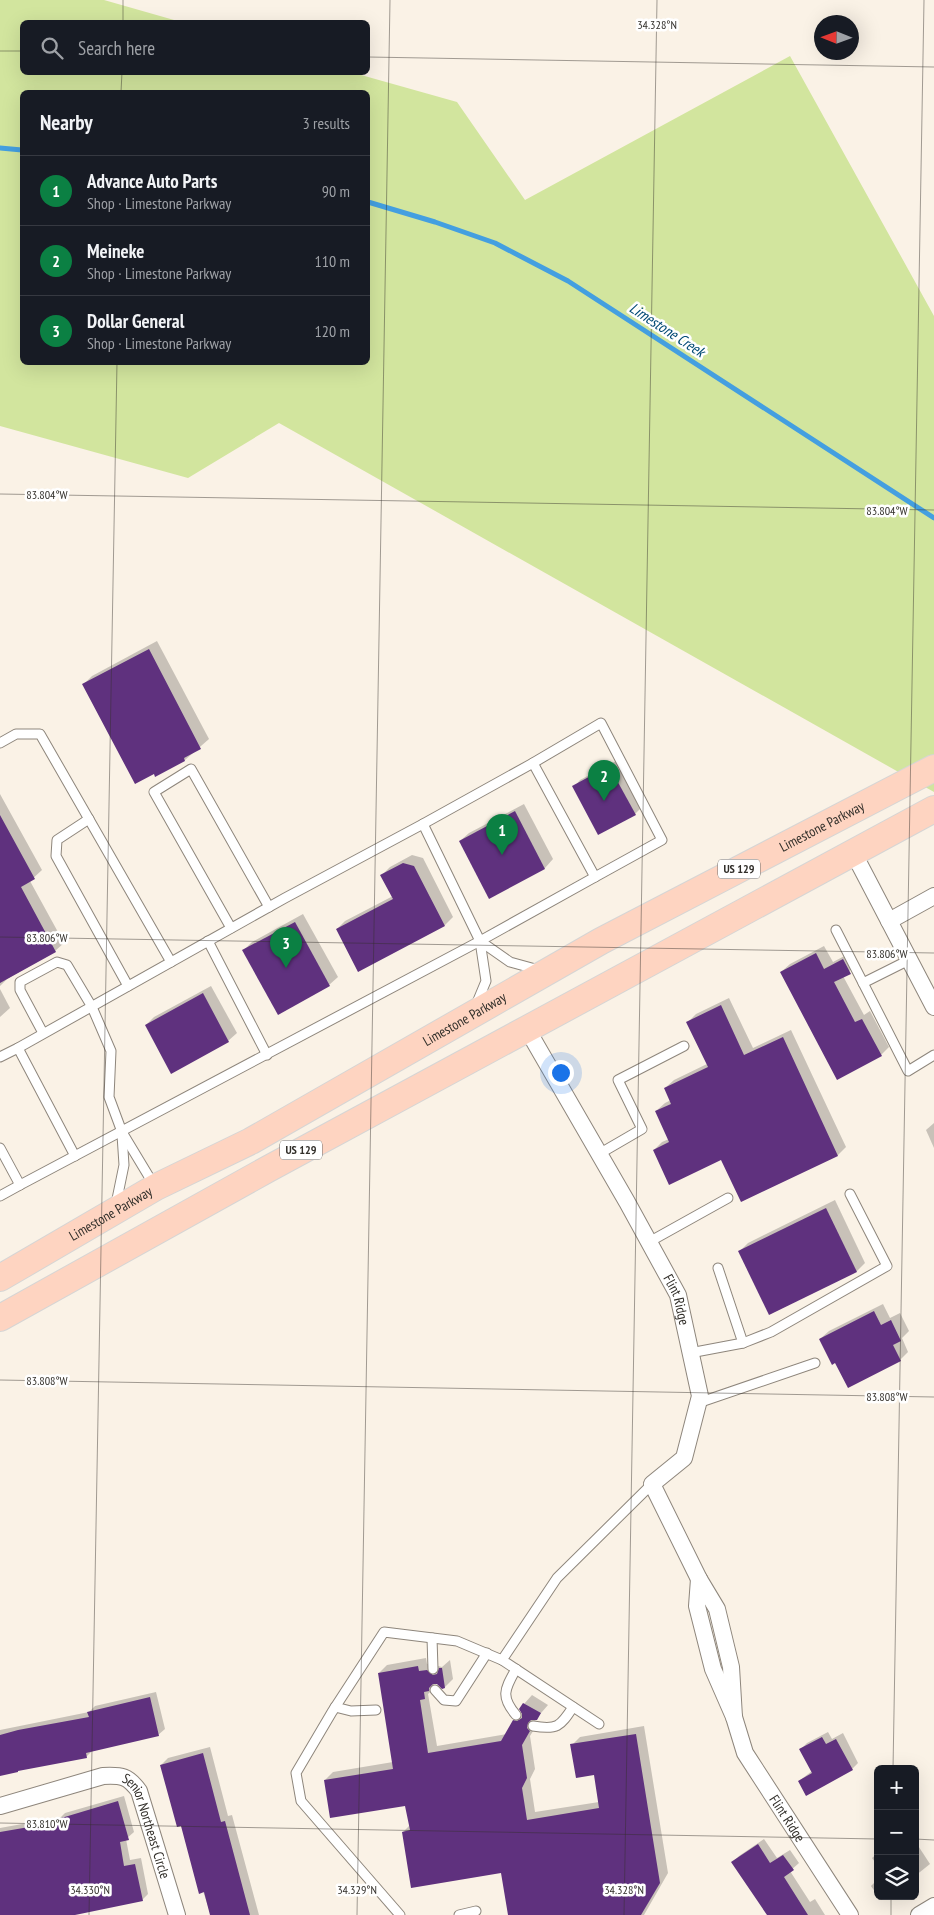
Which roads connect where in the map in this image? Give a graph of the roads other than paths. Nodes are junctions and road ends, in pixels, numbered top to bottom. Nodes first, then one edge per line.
1 (0, 743) edge
2 (533, 763) junction
3 (934, 768) edge
4 (934, 809) edge
5 (89, 819) junction
6 (836, 819) junction
7 (423, 824) junction
8 (852, 852) junction
9 (595, 877) junction
10 (934, 896) edge
11 (269, 907) junction
12 (889, 921) junction
13 (231, 928) junction
14 (836, 930) dead end
15 (208, 941) junction
16 (480, 941) junction
17 (909, 960) junction
18 (171, 962) junction
19 (546, 972) junction
20 (863, 982) junction
21 (128, 986) junction
22 (92, 1006) junction
23 (934, 1007) edge
24 (472, 1014) junction
25 (527, 1028) junction
26 (43, 1033) junction
27 (684, 1046) dead end
28 (18, 1048) junction
29 (267, 1056) junction
30 (934, 1056) edge
31 (0, 1057) edge
32 (122, 1132) junction
33 (0, 1148) edge
34 (599, 1154) junction
35 (75, 1156) junction
36 (20, 1185) junction
37 (156, 1187) junction
38 (850, 1194) dead end
39 (0, 1196) edge
40 (728, 1198) dead end
41 (105, 1217) junction
42 (173, 1221) junction
43 (649, 1242) junction
44 (718, 1268) dead end
45 (0, 1278) edge
46 (0, 1318) edge
47 (743, 1343) junction
48 (690, 1353) junction
49 (815, 1363) dead end
50 (698, 1403) junction
51 (652, 1484) junction
52 (699, 1578) junction
53 (722, 1629) junction
54 (704, 1635) junction
55 (432, 1638) junction
56 (487, 1653) junction
57 (502, 1660) junction
58 (433, 1669) dead end
59 (516, 1669) junction
60 (435, 1690) dead end
61 (335, 1707) junction
62 (573, 1707) junction
63 (376, 1710) dead end
64 (516, 1715) dead end
65 (734, 1717) junction
66 (599, 1724) dead end
67 (533, 1726) dead end
68 (0, 1806) edge
69 (934, 1906) edge
70 (476, 1911) dead end
71 (177, 1915) edge
72 (400, 1915) edge
73 (459, 1915) edge
74 (850, 1915) edge
75 (919, 1915) edge

1 - 5 lane
2 - 7 lane
2 - 9 lane
2 - 9 lane
3 - 6 main road, Limestone Parkway / US 129
4 - 8 main road, US 129
5 - 18 lane
5 - 21 lane
6 - 8 main road
6 - 19 main road, Limestone Parkway / US 129
7 - 11 lane
7 - 16 lane
8 - 12 street
8 - 25 main road, US 129
9 - 16 lane
10 - 12 street
11 - 13 lane
11 - 13 lane
12 - 17 street
13 - 15 lane
14 - 20 lane
15 - 18 lane
15 - 29 lane
16 - 19 lane
16 - 24 lane
16 - 29 lane
17 - 20 lane
17 - 23 street
18 - 21 lane
19 - 24 main road, Limestone Parkway / US 129
20 - 30 lane
21 - 22 lane
22 - 26 lane
22 - 26 lane
22 - 32 lane
24 - 37 main road, Limestone Parkway / US 129
25 - 34 street, Flint Ridge
25 - 42 main road, US 129
26 - 28 lane
27 - 34 lane
28 - 31 lane
28 - 35 lane
29 - 32 lane
32 - 35 lane
32 - 37 lane
32 - 41 lane
33 - 36 lane
34 - 43 street, Flint Ridge
35 - 36 lane
36 - 39 lane
37 - 41 main road, Limestone Parkway / US 129
37 - 42 main road
38 - 47 lane
40 - 43 lane
41 - 45 main road, Limestone Parkway / US 129
42 - 46 main road, US 129
43 - 48 street, Flint Ridge
44 - 47 lane
47 - 48 lane
48 - 50 street, Flint Ridge
49 - 50 lane
50 - 51 street, Flint Ridge
51 - 52 street, Flint Ridge
51 - 57 lane
52 - 53 street, Flint Ridge
52 - 54 street, Flint Ridge
53 - 54 street
53 - 65 street, Flint Ridge
54 - 65 street, Flint Ridge
55 - 56 lane
55 - 58 lane
55 - 61 lane
56 - 57 lane
56 - 60 lane
57 - 59 lane
59 - 62 lane
59 - 64 lane
61 - 63 lane
61 - 72 lane
62 - 66 lane
62 - 67 lane
65 - 74 street, Flint Ridge
68 - 71 street, Senior Northeast Circle
69 - 75 street
70 - 73 lane

